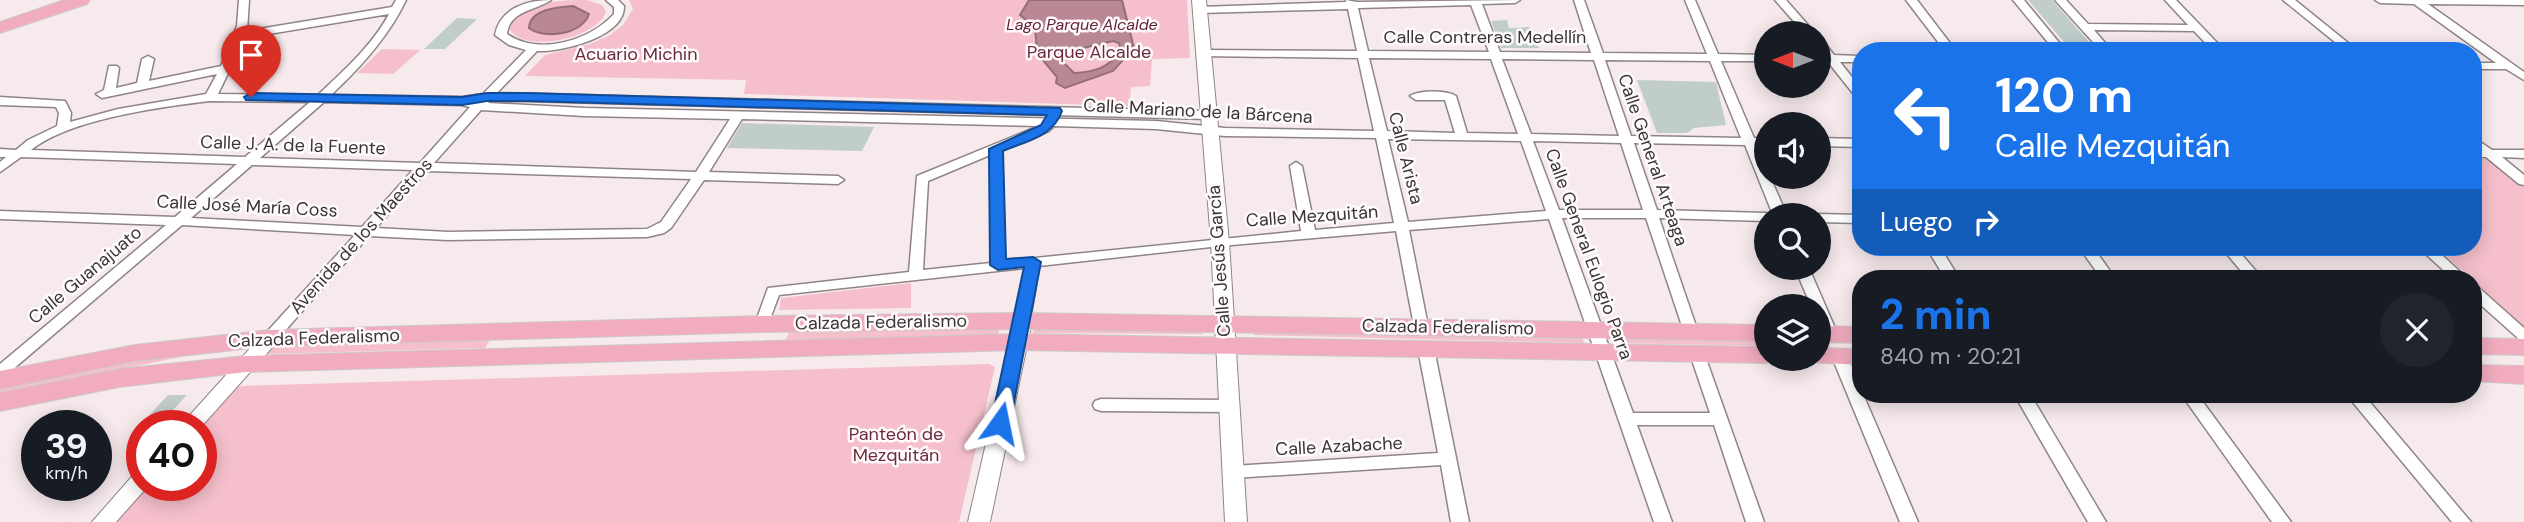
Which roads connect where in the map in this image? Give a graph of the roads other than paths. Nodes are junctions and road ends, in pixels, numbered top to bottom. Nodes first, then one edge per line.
1 (55, 0) edge
2 (81, 0) edge
3 (244, 0) edge
4 (546, 0) edge
5 (611, 0) edge
6 (1514, 0) edge
7 (1579, 0) edge
8 (1690, 0) edge
9 (1780, 0) edge
10 (1911, 0) edge
11 (2018, 0) edge
12 (2060, 0) edge
13 (2170, 0) edge
14 (2288, 0) edge
15 (2380, 0) edge
16 (2417, 0) edge
17 (1475, 1) edge
18 (2524, 2) edge
19 (1352, 3) edge
20 (399, 5) edge
21 (1200, 5) edge
22 (1799, 21) edge
23 (1, 25) edge
24 (2085, 27) junction
25 (2197, 28) junction
26 (241, 35) junction
27 (1944, 42) edge
28 (2053, 42) edge
29 (2099, 42) edge
30 (2211, 42) edge
31 (2342, 42) edge
32 (2476, 42) edge
33 (2482, 47) edge
34 (534, 48) junction
35 (1203, 53) junction
36 (1362, 54) junction
37 (1495, 54) junction
38 (1598, 56) junction
39 (1714, 57) junction
40 (1754, 58) edge
41 (1833, 58) joint
42 (148, 59) dead end
43 (1852, 59) edge
44 (2482, 66) edge
45 (2509, 66) junction
46 (2524, 66) edge
47 (113, 68) dead end
48 (223, 69) junction
49 (2524, 77) edge
50 (1852, 83) edge
51 (142, 86) junction
52 (1416, 96) dead end
53 (210, 97) junction
54 (319, 97) junction
55 (0, 101) edge
56 (482, 101) junction
57 (783, 104) junction
58 (835, 105) junction
59 (738, 116) junction
60 (769, 116) junction
61 (818, 117) junction
62 (1053, 117) junction
63 (1208, 122) junction
64 (63, 128) junction
65 (1379, 135) junction
66 (1462, 137) junction
67 (1526, 138) junction
68 (1626, 139) junction
69 (1749, 141) junction
70 (1754, 141) edge
71 (1831, 142) edge
72 (1852, 143) edge
73 (2482, 148) edge
74 (996, 149) junction
75 (0, 153) edge
76 (18, 154) junction
77 (2482, 154) edge
78 (2490, 154) junction
79 (2524, 154) edge
80 (247, 162) junction
81 (1296, 166) dead end
82 (423, 167) junction
83 (0, 168) edge
84 (701, 176) junction
85 (838, 180) dead end
86 (2524, 181) edge
87 (1775, 203) edge
88 (1554, 214) junction
89 (1651, 214) junction
90 (0, 215) edge
91 (1754, 216) edge
92 (1831, 218) edge
93 (1852, 219) edge
94 (180, 221) junction
95 (1403, 228) junction
96 (365, 232) junction
97 (1309, 235) junction
98 (1220, 242) junction
99 (2236, 256) edge
100 (2435, 256) edge
101 (1033, 262) junction
102 (998, 265) junction
103 (2248, 270) edge
104 (2451, 270) edge
105 (916, 274) junction
106 (1807, 280) edge
107 (2482, 298) edge
108 (762, 324) junction
109 (1596, 329) junction
110 (1021, 332) junction
111 (1225, 334) junction
112 (1754, 335) edge
113 (2524, 336) edge
114 (1424, 338) junction
115 (1852, 339) edge
116 (1694, 343) junction
117 (2482, 346) edge
118 (2524, 346) edge
119 (1834, 348) edge
120 (257, 351) junction
121 (1604, 352) junction
122 (1754, 353) edge
123 (0, 372) edge
124 (2482, 373) edge
125 (2524, 375) edge
126 (0, 380) edge
127 (1852, 390) edge
128 (0, 402) edge
129 (1858, 403) edge
130 (2026, 403) edge
131 (2196, 403) edge
132 (2362, 403) edge
133 (1101, 405) dead end
134 (1229, 406) junction
135 (204, 410) edge
136 (1628, 419) junction
137 (1720, 419) junction
138 (1447, 459) junction
139 (1233, 471) junction
140 (126, 497) edge
141 (103, 522) edge
142 (979, 522) edge
143 (1236, 522) edge
144 (1460, 522) edge
145 (1662, 522) edge
146 (1755, 522) edge
147 (1909, 522) edge
148 (2097, 522) edge
149 (2282, 522) edge
150 (2462, 522) edge

1 - 23 main road
2 - 23 main road
3 - 26 street
4 - 34 street
5 - 34 street
6 - 17 street
7 - 38 street, Calle General Arteaga
8 - 39 street
9 - 22 street
10 - 27 street
11 - 28 street
12 - 24 street
13 - 25 street
14 - 31 street
15 - 16 street
16 - 18 street
16 - 32 street
17 - 19 street
17 - 37 street, Calle General Eulogio Parra
19 - 21 street
19 - 36 street, Calle Arista
20 - 26 street
20 - 54 street, Calle Guanajuato
21 - 35 street, Calle Jesús García
24 - 25 street
24 - 29 street
25 - 30 street
26 - 48 street
33 - 45 street
34 - 56 street, Avenida de los Maestros
35 - 36 street, Calle Contreras Medellín
35 - 63 street, Calle Jesús García
36 - 37 street, Calle Contreras Medellín
36 - 65 street, Calle Arista
37 - 38 street, Calle Contreras Medellín
37 - 67 street, Calle General Eulogio Parra
38 - 39 street, Calle Contreras Medellín
38 - 68 street, Calle General Arteaga
39 - 40 street, Calle Contreras Medellín
39 - 69 street
41 - 43 street
41 - 50 street
42 - 51 street
44 - 45 street
45 - 46 street
45 - 49 street
47 - 51 street
48 - 51 street
48 - 53 street
52 - 66 street
53 - 54 street, Calle Mariano de la Bárcena
53 - 64 street, Calle Mariano de la Bárcena
54 - 56 street, Calle Mariano de la Bárcena
54 - 80 street, Calle Guanajuato
55 - 64 street
56 - 57 street, Calle Mariano de la Bárcena
56 - 59 street, Calle Mariano de la Bárcena
56 - 82 street, Avenida de los Maestros
57 - 58 street, Calle Mariano de la Bárcena
57 - 60 street
58 - 61 street
58 - 62 street, Calle Mariano de la Bárcena
59 - 60 street, Calle Mariano de la Bárcena
59 - 84 street
60 - 61 street, Calle Mariano de la Bárcena
61 - 62 street, Calle Mariano de la Bárcena
62 - 63 street, Calle Mariano de la Bárcena
62 - 74 street
63 - 65 street, Calle Mariano de la Bárcena
63 - 98 street, Calle Jesús García
64 - 76 street, Calle Mariano de la Bárcena
65 - 66 street, Calle Mariano de la Bárcena
65 - 95 street, Calle Arista
66 - 67 street, Calle Mariano de la Bárcena
67 - 68 street, Calle Mariano de la Bárcena
67 - 88 street, Calle General Eulogio Parra
68 - 69 street, Calle Mariano de la Bárcena
68 - 89 street, Calle General Arteaga
69 - 70 street, Calle Mariano de la Bárcena
69 - 87 street
71 - 72 street
73 - 78 street
74 - 102 street
74 - 105 street
75 - 76 street, Calle J. A. de la Fuente
76 - 80 street, Calle J. A. de la Fuente
76 - 83 street
77 - 78 street
78 - 79 street
78 - 86 street
80 - 82 street, Calle J. A. de la Fuente
80 - 94 street, Calle Guanajuato
81 - 97 street
82 - 84 street, Calle J. A. de la Fuente
82 - 96 street, Avenida de los Maestros
84 - 85 street, Calle J. A. de la Fuente
84 - 96 street, Calle José María Coss
88 - 89 street, Calle Mezquitán
88 - 95 street, Calle Mezquitán
88 - 109 street, Calle General Eulogio Parra
89 - 91 street, Calle Mezquitán
89 - 116 street, Calle General Arteaga
90 - 94 street, Calle José María Coss
92 - 93 street
94 - 96 street, Calle José María Coss
94 - 123 street, Calle Guanajuato
95 - 97 street, Calle Mezquitán
95 - 114 street, Calle Arista
96 - 120 street, Avenida de los Maestros
97 - 98 street, Calle Mezquitán
98 - 101 street, Calle Mezquitán
98 - 111 street, Calle Jesús García
99 - 103 street
100 - 104 street
101 - 102 street, Calle Mezquitán
101 - 110 street
102 - 105 street, Calle Mezquitán
105 - 108 street, Calle Mezquitán
106 - 119 street
107 - 113 street
108 - 110 main road, Calzada Federalismo
108 - 120 main road, Calzada Federalismo
109 - 114 main road, Calzada Federalismo
109 - 116 main road, Calzada Federalismo
109 - 121 street, Calle General Eulogio Parra
110 - 111 main road, Calzada Federalismo
110 - 120 main road, Calzada Federalismo
110 - 142 street
111 - 114 main road, Calzada Federalismo
111 - 134 street, Calle Jesús García
112 - 116 main road, Calzada Federalismo
114 - 121 main road, Calzada Federalismo
114 - 138 street, Calle Arista
115 - 119 main road
116 - 121 main road, Calzada Federalismo
116 - 122 main road, Calzada Federalismo
116 - 137 street, Calle General Arteaga
117 - 118 main road
119 - 127 street
120 - 126 main road, Calzada Federalismo
120 - 128 main road, Calzada Federalismo
120 - 135 street, Avenida de los Maestros
121 - 136 street, Calle General Eulogio Parra
124 - 125 main road
129 - 147 street
130 - 148 street
131 - 149 street
132 - 150 street
133 - 134 street
134 - 139 street, Calle Jesús García
136 - 137 street
136 - 145 street, Calle General Eulogio Parra
137 - 146 street, Calle General Arteaga
138 - 139 street, Calle Azabache
138 - 144 street, Calle Arista
139 - 143 street, Calle Jesús García
140 - 141 street

